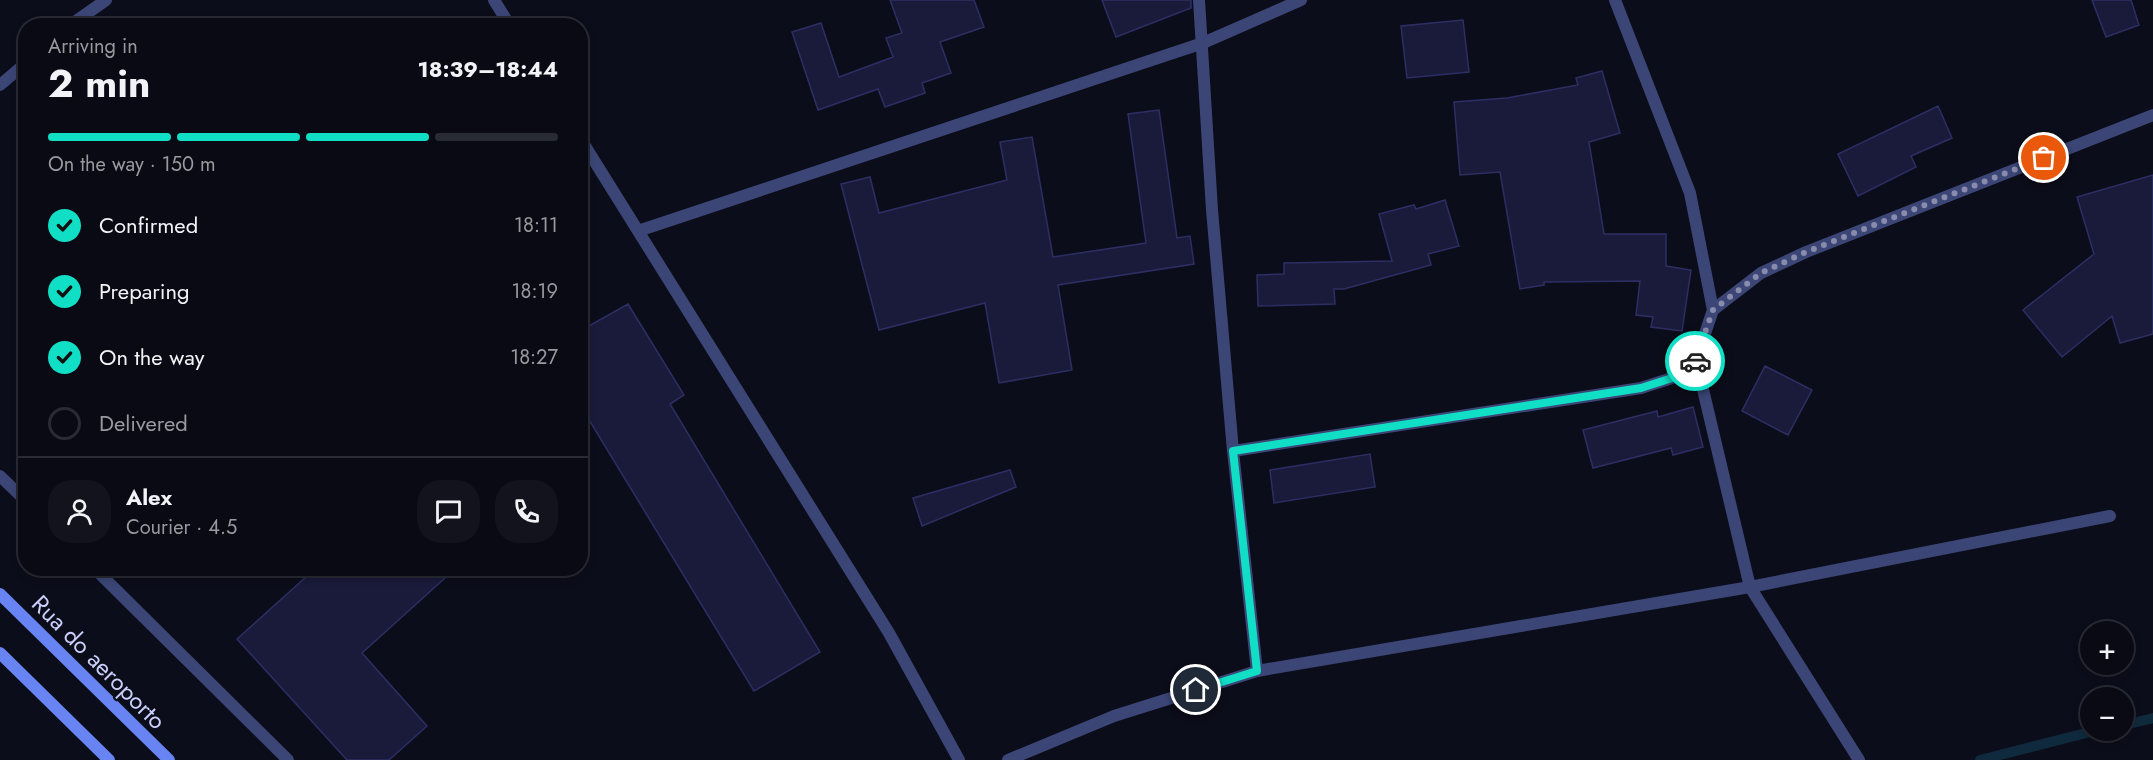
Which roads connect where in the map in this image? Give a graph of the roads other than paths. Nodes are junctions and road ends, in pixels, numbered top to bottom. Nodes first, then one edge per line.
1 (106, 0) edge
2 (494, 0) edge
3 (1199, 0) edge
4 (1301, 0) edge
5 (1616, 0) edge
6 (80, 18) edge
7 (505, 18) edge
8 (1203, 43) junction
9 (18, 70) edge
10 (0, 85) edge
11 (2153, 115) edge
12 (588, 151) edge
13 (638, 231) junction
14 (1713, 310) junction
15 (1696, 360) junction
16 (1233, 451) junction
17 (0, 476) edge
18 (18, 493) edge
19 (2110, 516) dead end
20 (102, 576) edge
21 (1750, 587) junction
22 (0, 594) edge
23 (0, 653) edge
24 (1257, 671) junction
25 (109, 760) edge
26 (169, 760) edge
27 (288, 760) edge
28 (959, 760) edge
29 (1008, 760) edge
30 (1859, 760) edge

1 - 6 street
2 - 7 street
3 - 8 street
4 - 8 street
5 - 14 street
8 - 13 street
8 - 16 street
9 - 10 street
11 - 14 street
12 - 13 street
13 - 28 street
14 - 15 street
15 - 16 street
15 - 21 street
16 - 24 street
17 - 18 street
19 - 21 street
20 - 27 street
21 - 24 street
21 - 30 street
22 - 26 main road, Rua do aeroporto
23 - 25 main road
24 - 29 street

